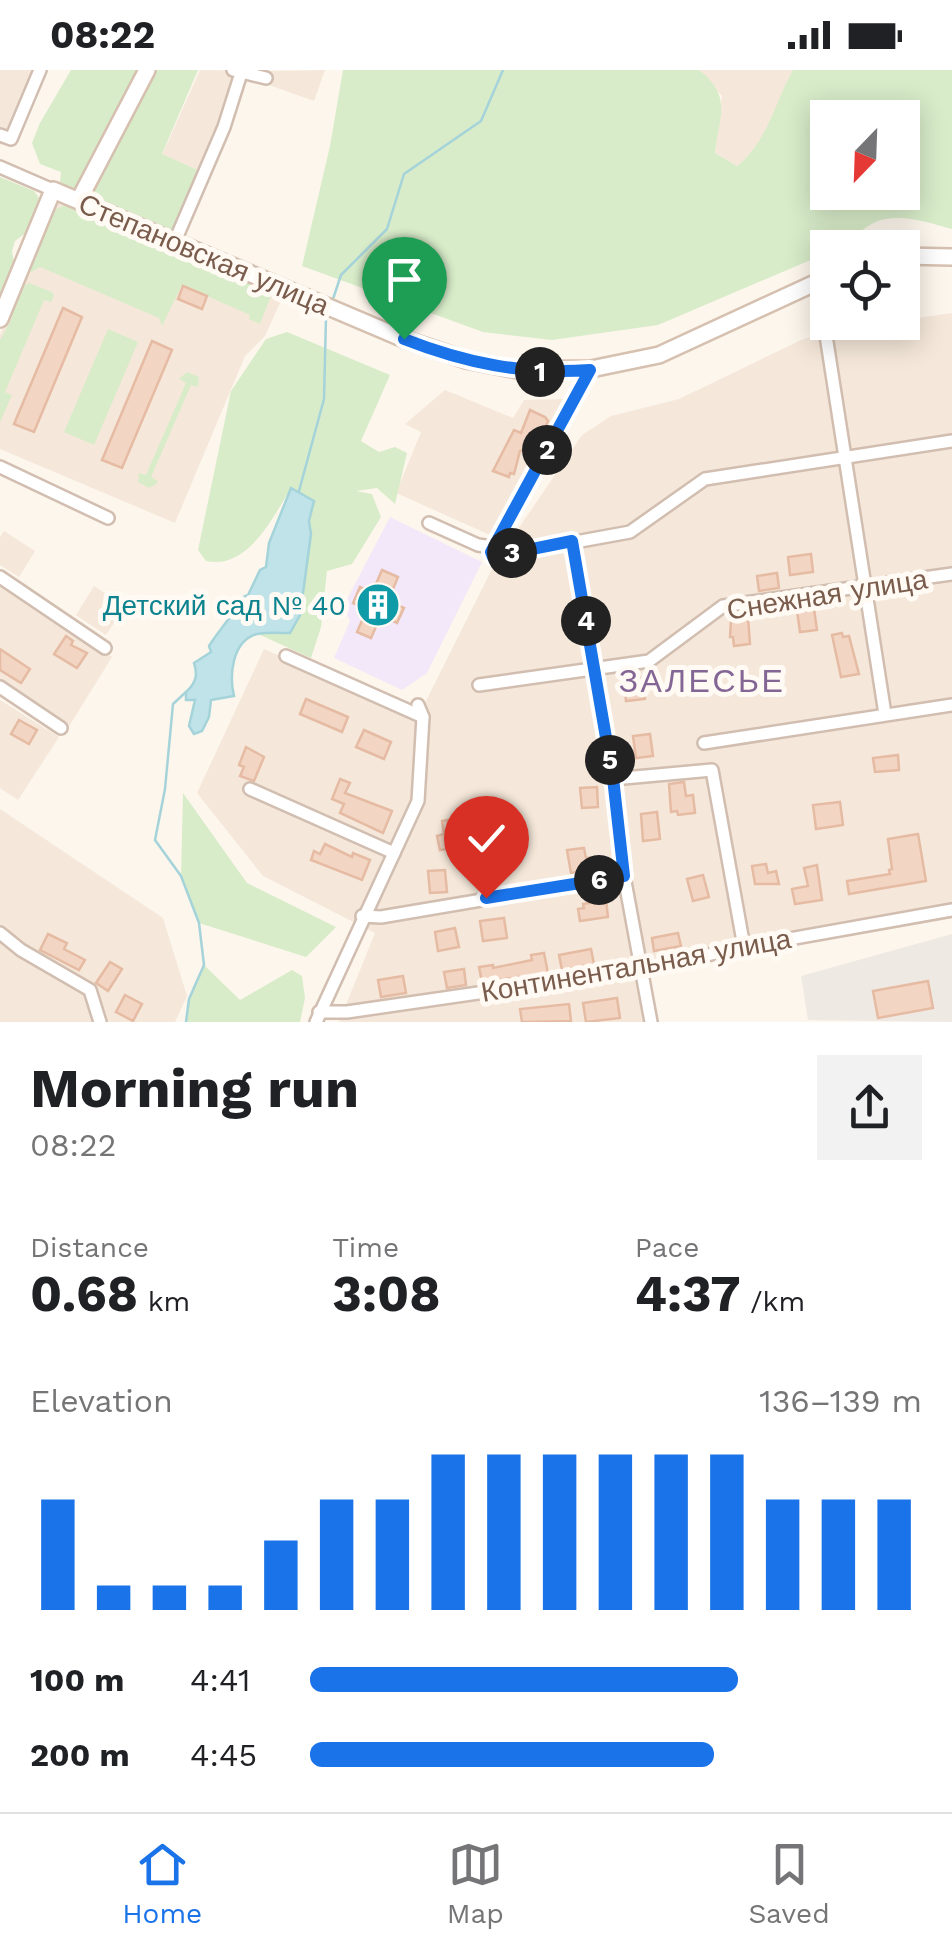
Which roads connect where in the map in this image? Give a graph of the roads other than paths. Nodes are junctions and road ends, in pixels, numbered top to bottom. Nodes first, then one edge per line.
1 (40, 70) edge
2 (147, 70) edge
3 (239, 71) edge
4 (266, 78) dead end
5 (0, 134) edge
6 (0, 167) edge
7 (53, 190) junction
8 (79, 200) junction
9 (175, 241) junction
10 (920, 256) edge
11 (952, 257) edge
12 (810, 285) edge
13 (0, 319) edge
14 (827, 340) edge
15 (590, 370) junction
16 (952, 441) edge
17 (845, 459) junction
18 (0, 467) edge
19 (108, 518) dead end
20 (429, 523) dead end
21 (572, 541) junction
22 (492, 552) junction
23 (952, 574) edge
24 (0, 577) edge
25 (864, 588) junction
26 (105, 648) dead end
27 (286, 656) dead end
28 (594, 667) junction
29 (480, 685) dead end
30 (0, 687) edge
31 (952, 705) edge
32 (884, 714) junction
33 (61, 728) dead end
34 (704, 743) dead end
35 (613, 778) junction
36 (250, 788) dead end
37 (394, 853) junction
38 (624, 876) junction
39 (952, 910) edge
40 (362, 916) junction
41 (0, 934) edge
42 (744, 946) junction
43 (643, 969) junction
44 (318, 1017) edge
45 (100, 1019) edge
46 (651, 1022) edge

1 - 5 street
2 - 8 street
3 - 4 street
3 - 9 street
6 - 7 street
7 - 8 street, Степановская улица
7 - 13 street, Степановская улица
8 - 9 street, Степановская улица
9 - 15 street, Степановская улица
10 - 11 street
12 - 15 street, Степановская улица
14 - 17 street
15 - 22 street
16 - 17 street
17 - 21 street
17 - 25 street
18 - 19 street
20 - 22 street
21 - 22 street
21 - 28 street
23 - 25 street, Снежная улица
24 - 26 street
25 - 28 street, Снежная улица
25 - 32 street
27 - 37 street
28 - 29 street, Снежная улица
28 - 35 street
30 - 33 street
31 - 32 street
32 - 34 street
35 - 38 street
35 - 42 street
36 - 37 street
37 - 40 street
38 - 40 street
38 - 43 street
39 - 42 street, Континентальная улица
40 - 44 street
41 - 45 street
42 - 43 street, Континентальная улица
43 - 44 street, Континентальная улица
43 - 46 street

